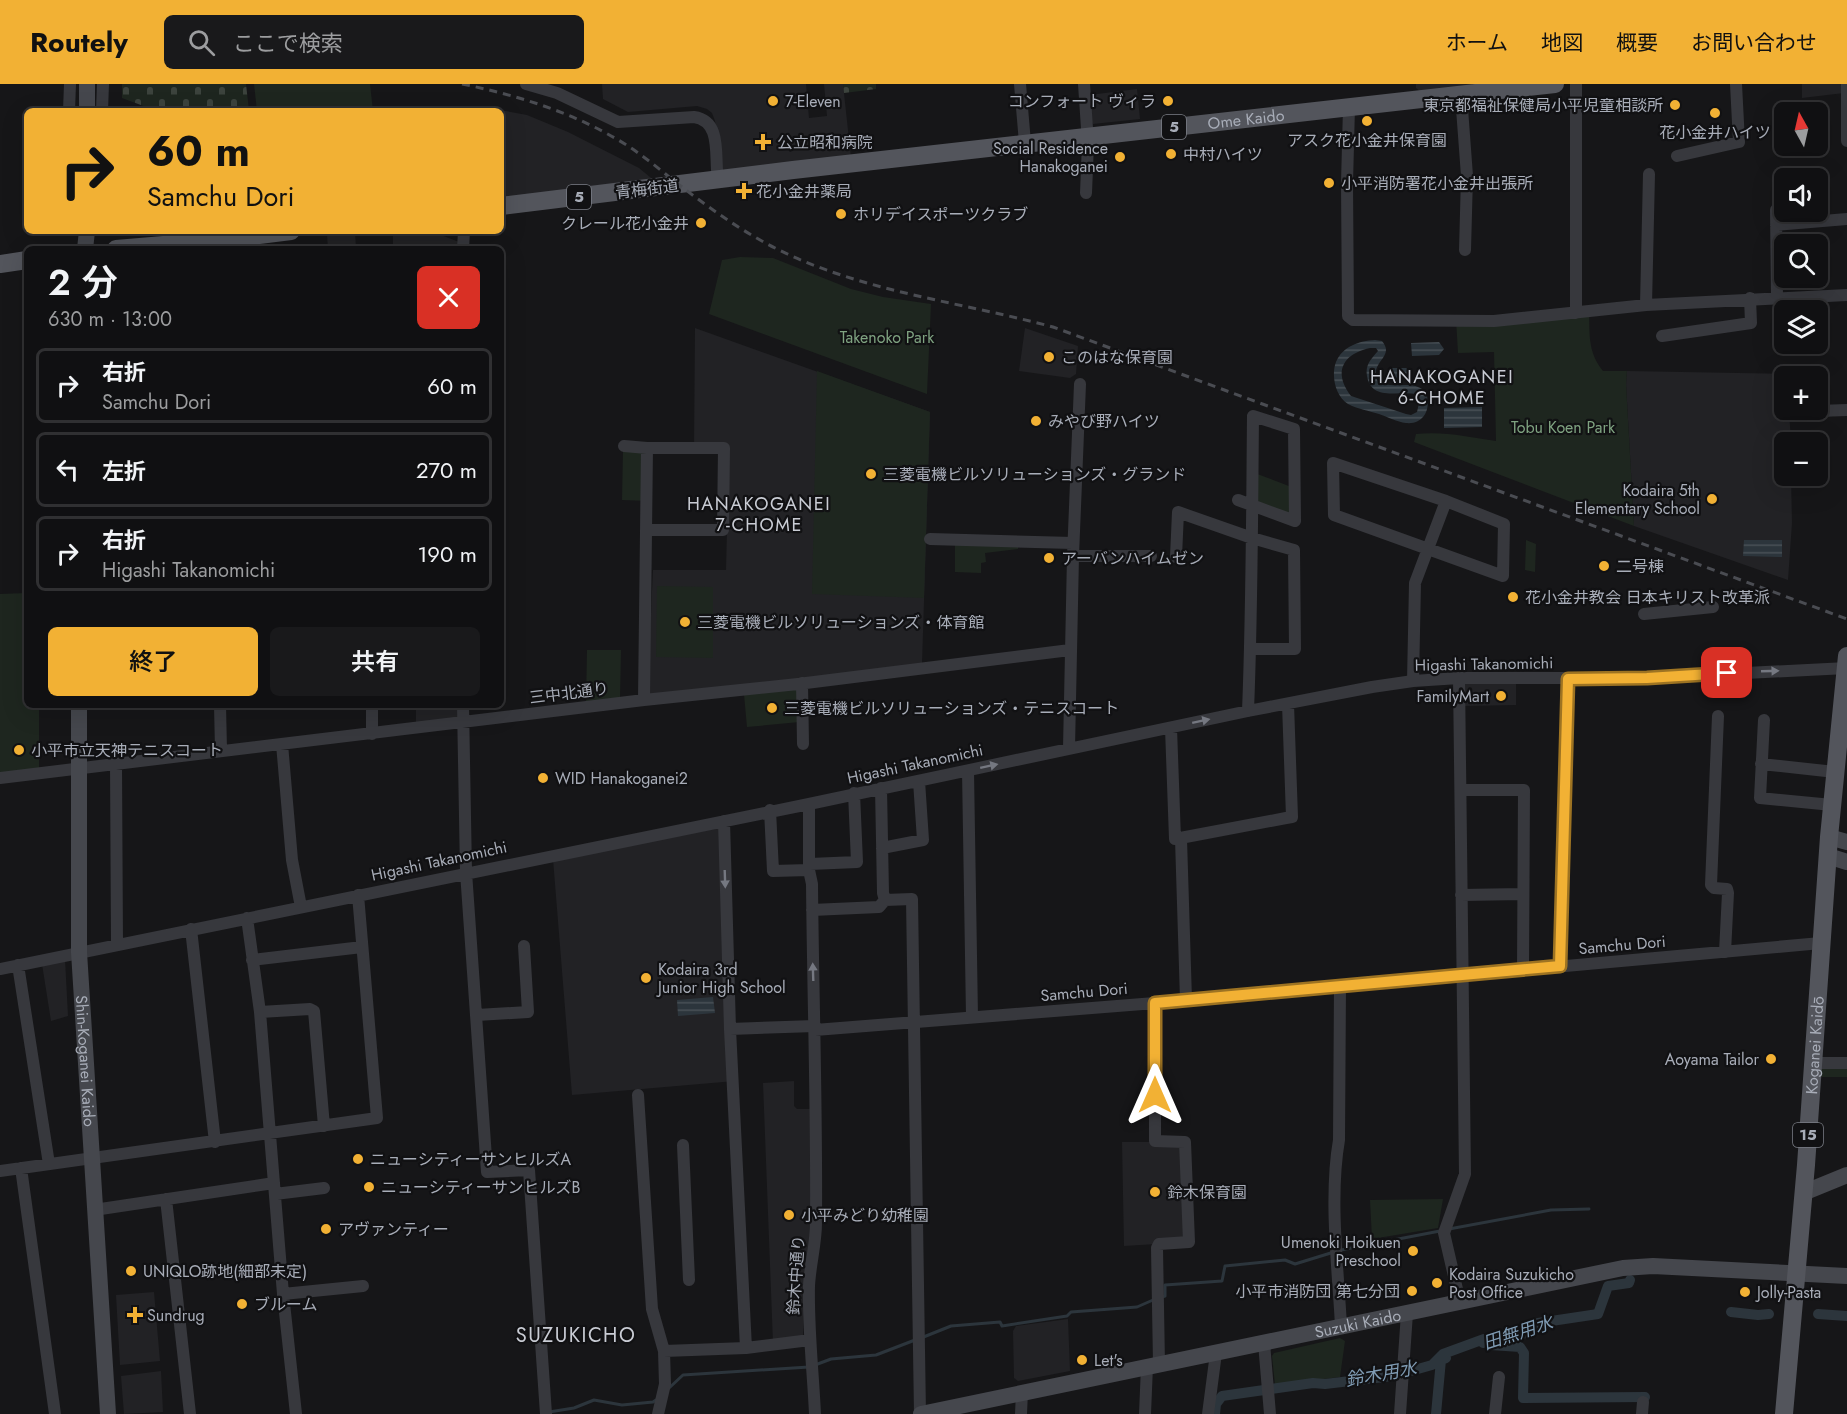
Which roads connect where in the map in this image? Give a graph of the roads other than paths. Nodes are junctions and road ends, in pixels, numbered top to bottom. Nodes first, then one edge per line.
1 (70, 84) edge
2 (87, 84) edge
3 (103, 84) edge
4 (526, 84) edge
5 (1020, 84) edge
6 (1084, 84) edge
7 (1555, 84) edge
8 (1576, 84) edge
9 (1736, 84) edge
10 (1846, 84) edge
11 (1461, 95) junction
12 (1349, 107) junction
13 (69, 108) edge
14 (87, 108) edge
15 (102, 108) edge
16 (1087, 136) junction
17 (1847, 141) edge
18 (1025, 143) junction
19 (1677, 156) dead end
20 (1649, 174) dead end
21 (718, 180) junction
22 (1086, 193) dead end
23 (504, 206) edge
24 (1847, 219) edge
25 (1776, 225) joint
26 (264, 234) edge
27 (218, 240) edge
28 (150, 246) edge
29 (1465, 250) dead end
30 (24, 260) edge
31 (0, 264) edge
32 (1847, 295) edge
33 (1777, 297) junction
34 (1750, 298) junction
35 (1646, 305) junction
36 (1576, 313) junction
37 (1662, 336) dead end
38 (1080, 384) dead end
39 (1847, 410) edge
40 (1828, 411) edge
41 (624, 446) dead end
42 (647, 448) junction
43 (1238, 500) dead end
44 (1446, 501) junction
45 (1251, 506) junction
46 (646, 530) junction
47 (1252, 538) junction
48 (930, 539) dead end
49 (1073, 550) junction
50 (1428, 550) junction
51 (1151, 556) dead end
52 (1176, 557) dead end
53 (1713, 607) dead end
54 (1644, 614) dead end
55 (1070, 650) junction
56 (1250, 650) junction
57 (1847, 664) edge
58 (1459, 678) junction
59 (1568, 679) junction
60 (1413, 681) junction
61 (802, 684) junction
62 (644, 700) junction
63 (1288, 704) junction
64 (79, 708) edge
65 (220, 708) edge
66 (372, 708) edge
67 (463, 708) edge
68 (1248, 711) junction
69 (1718, 716) dead end
70 (1764, 720) dead end
71 (463, 723) junction
72 (1171, 728) junction
73 (372, 734) junction
74 (282, 744) junction
75 (803, 744) dead end
76 (1069, 748) junction
77 (220, 750) junction
78 (116, 764) junction
79 (1761, 764) junction
80 (78, 768) junction
81 (968, 771) junction
82 (1835, 772) junction
83 (0, 778) edge
84 (919, 781) junction
85 (880, 788) junction
86 (1462, 790) junction
87 (854, 794) junction
88 (809, 804) junction
89 (1832, 805) junction
90 (770, 810) junction
91 (724, 821) junction
92 (1829, 837) junction
93 (1181, 839) junction
94 (1847, 842) edge
95 (882, 848) junction
96 (1828, 856) junction
97 (1847, 862) edge
98 (810, 867) junction
99 (466, 872) junction
100 (1523, 894) junction
101 (358, 895) junction
102 (1461, 895) junction
103 (885, 900) junction
104 (301, 907) junction
105 (812, 910) junction
106 (248, 918) junction
107 (191, 929) junction
108 (1821, 942) junction
109 (117, 944) junction
110 (524, 946) dead end
111 (362, 947) junction
112 (79, 952) junction
113 (1725, 952) junction
114 (252, 960) junction
115 (18, 965) junction
116 (1560, 966) junction
117 (0, 969) edge
118 (1523, 969) junction
119 (1462, 975) junction
120 (1340, 986) junction
121 (1186, 1000) junction
122 (1155, 1003) junction
123 (260, 1012) junction
124 (477, 1015) junction
125 (972, 1017) junction
126 (913, 1023) junction
127 (815, 1028) junction
128 (730, 1029) junction
129 (1813, 1063) junction
130 (1847, 1063) edge
131 (638, 1095) dead end
132 (324, 1126) junction
133 (270, 1134) junction
134 (215, 1142) junction
135 (683, 1145) dead end
136 (91, 1159) junction
137 (49, 1164) junction
138 (21, 1168) junction
139 (0, 1171) edge
140 (1847, 1174) edge
141 (324, 1188) dead end
142 (275, 1189) junction
143 (1803, 1193) junction
144 (166, 1200) junction
145 (94, 1210) junction
146 (1796, 1274) junction
147 (1847, 1276) edge
148 (688, 1280) dead end
149 (363, 1286) dead end
150 (283, 1294) junction
151 (1460, 1302) junction
152 (1407, 1313) junction
153 (1341, 1326) junction
154 (810, 1340) junction
155 (1264, 1343) junction
156 (746, 1348) junction
157 (664, 1351) junction
158 (1216, 1353) junction
159 (1153, 1365) junction
160 (1499, 1377) dead end
161 (1022, 1392) junction
162 (659, 1408) edge
163 (55, 1414) edge
164 (108, 1414) edge
165 (190, 1414) edge
166 (296, 1414) edge
167 (546, 1414) edge
168 (815, 1414) edge
169 (921, 1414) edge
170 (1021, 1414) edge
171 (1145, 1414) edge
172 (1208, 1414) edge
173 (1270, 1414) edge
174 (1400, 1414) edge
175 (1495, 1414) edge
176 (1784, 1414) edge

1 - 13 street
2 - 14 main road
3 - 15 street
4 - 21 street
5 - 18 street
6 - 16 street
7 - 11 main road, Ome Kaido / 5
8 - 36 street
9 - 19 street
10 - 17 street
11 - 12 main road, Ome Kaido / 5
11 - 29 street
12 - 16 main road, Ome Kaido / 5
12 - 36 street
16 - 18 main road, Ome Kaido / 5
16 - 22 street
18 - 21 main road, Ome Kaido / 5
20 - 35 street
21 - 23 main road, 青梅街道 / 5
24 - 25 street
25 - 33 street
26 - 27 main road
27 - 28 main road
30 - 31 main road
32 - 33 street
33 - 34 street
34 - 35 street
34 - 37 street
35 - 36 street
38 - 49 street
39 - 40 street
41 - 42 street
42 - 46 street
42 - 46 street
43 - 45 street
44 - 50 street
44 - 50 street
44 - 50 street
45 - 45 street
45 - 47 street
46 - 62 street
47 - 52 street
47 - 56 street
47 - 56 street
48 - 49 street
49 - 51 street
49 - 55 street
50 - 60 street
53 - 54 street
55 - 61 street, 三中北通り
55 - 76 street
56 - 68 street
59 -> 57 street, Higashi Takanomichi
57 - 82 main road, 15
58 - 59 street, Higashi Takanomichi
58 - 60 street, Higashi Takanomichi
58 - 86 street
59 - 116 street
60 - 63 street, Higashi Takanomichi
61 - 62 street, 三中北通り
61 - 75 street
62 - 71 street, 三中北通り
63 - 68 street, Higashi Takanomichi
63 - 93 street
64 - 80 main road, Shin-Koganei Kaido
65 - 77 street
66 - 73 street
67 - 71 street
72 -> 68 street, Higashi Takanomichi
69 - 113 street
70 - 79 street
71 - 73 street, 三中北通り
71 - 99 street
72 - 76 street, Higashi Takanomichi
72 - 93 street
73 - 74 street, 三中北通り
74 - 77 street, 三中北通り
74 - 104 street
81 -> 76 street, Higashi Takanomichi
77 - 78 street, 三中北通り
78 - 80 street, 三中北通り
78 - 109 street
79 - 82 street
79 - 89 street
80 - 83 street, 三中北通り
80 - 112 main road, Shin-Koganei Kaido
81 - 84 street, Higashi Takanomichi
81 - 125 street
82 - 89 main road, 15
84 - 85 street, Higashi Takanomichi
84 - 95 street
85 - 87 street, Higashi Takanomichi
85 - 95 street
86 - 100 street
86 - 102 street
87 - 88 street, Higashi Takanomichi
87 - 98 street
88 - 90 street, Higashi Takanomichi
88 - 98 street, 鈴木中通り
89 - 92 main road, 15
90 - 91 street, Higashi Takanomichi
90 - 98 street
91 - 99 street, Higashi Takanomichi
91 -> 128 street
92 - 94 main road
92 - 96 main road, 15
93 - 121 street
95 - 103 street
96 - 97 main road
96 - 108 main road, Koganei Kaidō / 15
98 - 105 street, 鈴木中通り
99 - 101 street, Higashi Takanomichi
99 - 124 street
100 - 102 street
100 - 118 street
101 - 104 street, Higashi Takanomichi
101 - 111 street
102 - 119 street
103 - 105 street
103 - 126 street
104 - 106 street, Higashi Takanomichi
127 -> 105 street, 鈴木中通り
106 - 107 street, Higashi Takanomichi
106 - 114 street
107 - 109 street, Higashi Takanomichi
107 - 134 street
108 - 113 street, Samchu Dori
108 - 129 main road, Koganei Kaidō / 15
109 - 112 street, Higashi Takanomichi
110 - 124 street
111 - 114 street
111 - 132 street
112 - 115 street, Higashi Takanomichi
112 - 136 main road, Shin-Koganei Kaido
113 - 116 street, Samchu Dori
114 - 123 street
115 - 117 street, Higashi Takanomichi
115 - 137 street
116 - 118 street, Samchu Dori
118 - 119 street, Samchu Dori
119 - 120 street, Samchu Dori
119 - 151 street
120 - 121 street, Samchu Dori
120 - 153 street
121 - 122 street, Samchu Dori
122 - 125 street, Samchu Dori
122 - 159 street
123 - 132 street
123 - 133 street
124 - 167 street
125 - 126 street, Samchu Dori
126 - 127 street, Samchu Dori
126 - 169 street
127 - 128 street, Samchu Dori
127 - 154 street, 鈴木中通り
128 - 156 street
129 - 130 street
129 - 143 main road, Koganei Kaidō / 15
131 - 157 street
132 - 133 street
133 - 134 street
133 - 142 street
134 - 136 street
135 - 148 street
136 - 137 street
136 - 145 main road, Shin-Koganei Kaido
137 - 138 street
138 - 139 street
138 - 163 street
140 - 143 main road
141 - 142 street
142 - 144 street
142 - 150 street
143 - 146 main road, Koganei Kaidō / 15
144 - 145 street
144 - 165 street
145 - 164 main road, Shin-Koganei Kaido
146 - 147 main road, Suzuki Kaido
146 - 151 main road, Suzuki Kaido
146 - 176 main road, Koganei Kaidō / 15
149 - 150 street
150 - 166 street
151 - 152 main road, Suzuki Kaido
152 - 153 main road, Suzuki Kaido
152 - 174 street
153 - 155 main road, Suzuki Kaido
154 - 156 street
154 - 168 street, 鈴木中通り
155 - 158 main road, Suzuki Kaido
155 - 173 street
156 - 157 street
157 - 162 street
158 - 159 main road, Suzuki Kaido
158 - 172 street
159 - 161 main road, Suzuki Kaido
159 - 171 street
160 - 175 street
161 - 169 main road, Suzuki Kaido
161 - 170 street

